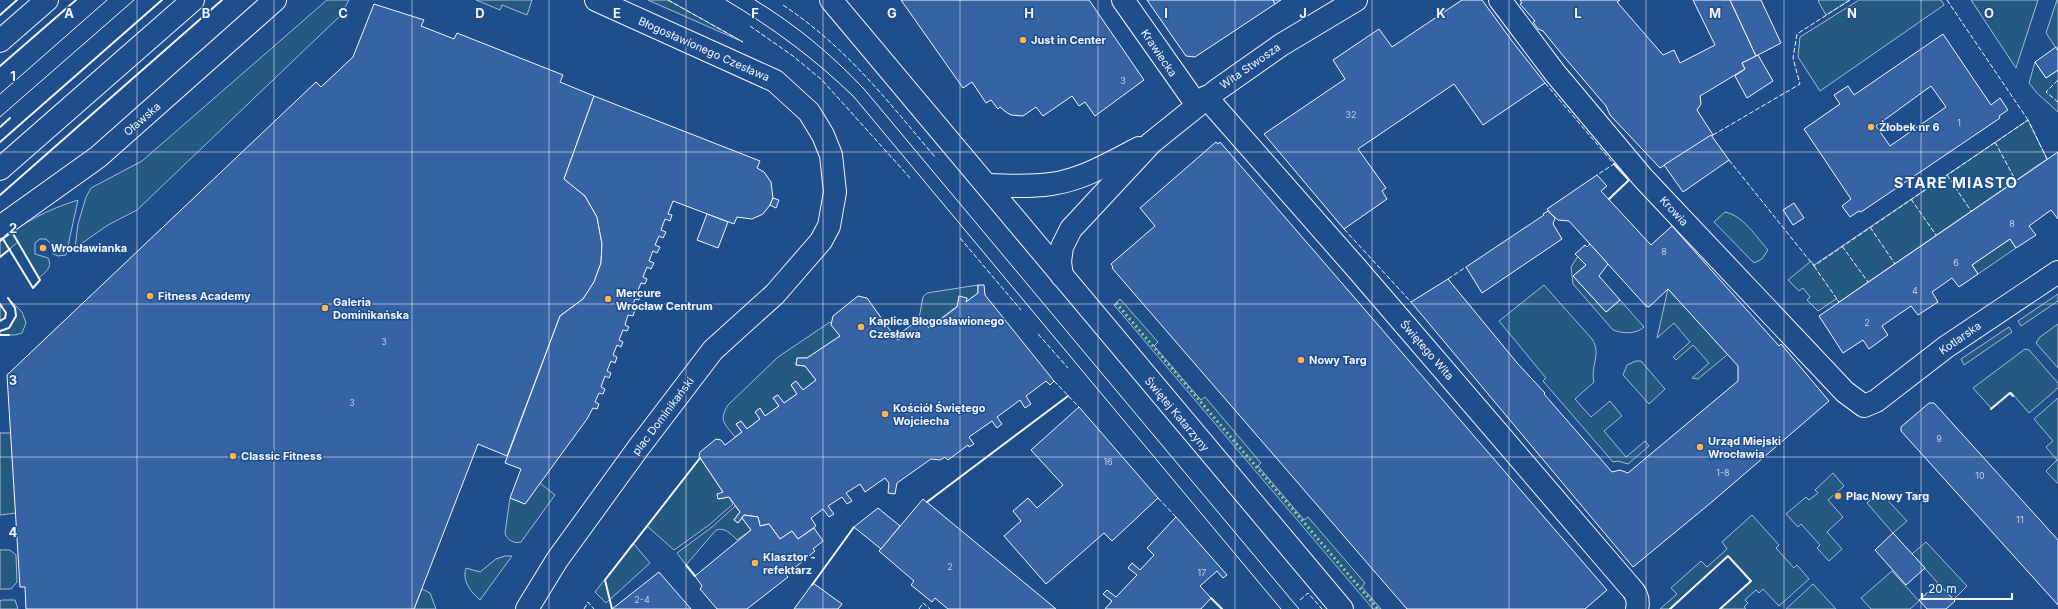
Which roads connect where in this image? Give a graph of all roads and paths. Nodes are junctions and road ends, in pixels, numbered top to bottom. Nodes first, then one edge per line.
1 (47, 0) edge
2 (193, 0) edge
3 (275, 0) edge
4 (596, 0) edge
5 (831, 0) edge
6 (1123, 0) edge
7 (1356, 0) edge
8 (1500, 0) edge
9 (0, 41) edge
10 (1201, 101) junction
11 (1151, 143) junction
12 (0, 169) edge
13 (987, 185) junction
14 (0, 227) edge
15 (821, 241) joint
16 (2058, 272) edge
17 (1062, 276) junction
18 (1864, 406) joint
19 (527, 609) edge
20 (1342, 609) edge
21 (1637, 609) edge

1 - 9 street
2 - 12 street
3 - 14 street, Oławska
4 - 15 street, Błogosławionego Czesława
5 - 13 street
6 - 10 street, Krawiecka
7 - 10 street, Wita Stwosza
8 - 18 street, Krowia
10 - 11 street, Wita Stwosza
10 - 21 street, Świętego Wita
11 - 13 street, Wita Stwosza
11 - 17 street, Wita Stwosza
13 - 17 street, Świętej Katarzyny
15 - 19 street, plac Dominikański
16 - 18 street, Kotlarska
17 - 20 street, Świętej Katarzyny

